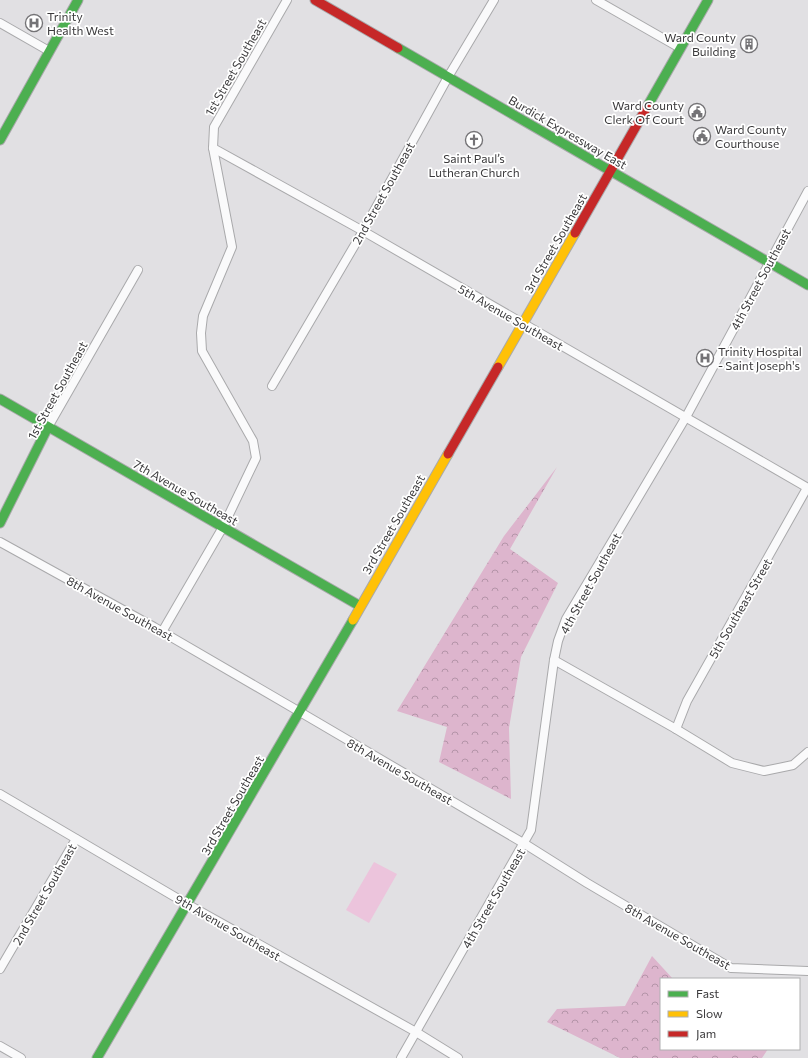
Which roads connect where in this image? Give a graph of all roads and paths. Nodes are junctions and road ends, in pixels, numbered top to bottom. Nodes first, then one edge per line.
1 (78, 0) edge
2 (287, 0) edge
3 (315, 0) edge
4 (494, 0) edge
5 (596, 0) edge
6 (708, 0) edge
7 (0, 23) edge
8 (680, 48) junction
9 (49, 51) junction
10 (448, 77) junction
11 (0, 140) edge
12 (213, 148) junction
13 (611, 171) junction
14 (808, 191) edge
15 (363, 231) junction
16 (769, 263) junction
17 (138, 270) dead end
18 (808, 285) edge
19 (522, 324) junction
20 (272, 386) dead end
21 (0, 399) edge
22 (686, 417) junction
23 (48, 428) junction
24 (808, 488) edge
25 (0, 523) edge
26 (223, 527) junction
27 (0, 542) edge
28 (360, 606) junction
29 (162, 632) junction
30 (554, 660) junction
31 (300, 712) junction
32 (676, 729) junction
33 (808, 752) edge
34 (0, 794) edge
35 (76, 839) junction
36 (525, 844) junction
37 (187, 904) junction
38 (0, 969) edge
39 (807, 971) edge
40 (416, 1032) junction
41 (0, 1046) edge
42 (21, 1058) edge
43 (97, 1058) edge
44 (401, 1058) edge
45 (458, 1058) edge

1 - 9 street
2 - 12 street, 1st Street Southeast
3 - 10 street, Burdick Expressway East
4 - 10 street, 2nd Street Southeast
5 - 8 street
6 - 8 street, 3rd Street Southeast
7 - 9 street
8 - 13 street, 3rd Street Southeast
9 - 11 street
10 - 13 street, Burdick Expressway East
10 - 15 street, 2nd Street Southeast
12 - 15 street, 5th Avenue Southeast
12 - 26 street, 1st Street Southeast
13 - 16 street, Burdick Expressway East
13 - 19 street, 3rd Street Southeast
14 - 16 street, 4th Street Southeast
15 - 19 street, 5th Avenue Southeast
15 - 20 street, 2nd Street Southeast
16 - 18 street, Burdick Expressway East
16 - 22 street, 4th Street Southeast
17 - 23 street, 1st Street Southeast
19 - 22 street, 5th Avenue Southeast
19 - 28 street, 3rd Street Southeast
21 - 23 street, 7th Avenue Southeast
22 - 24 street, 5th Avenue Southeast
22 - 30 street, 4th Street Southeast
23 - 25 street, 1st Street Southeast
23 - 26 street, 7th Avenue Southeast
24 - 32 street, 5th Southeast Street
26 - 28 street, 7th Avenue Southeast
26 - 29 street
27 - 29 street, 8th Avenue Southeast
28 - 31 street, 3rd Street Southeast
29 - 31 street, 8th Avenue Southeast
30 - 32 street
30 - 36 street, 4th Street Southeast
31 - 36 street, 8th Avenue Southeast
31 - 37 street, 3rd Street Southeast
32 - 33 street
34 - 35 street, 9th Avenue Southeast
35 - 37 street, 9th Avenue Southeast
35 - 38 street, 2nd Street Southeast
36 - 39 street, 8th Avenue Southeast
36 - 40 street, 4th Street Southeast
37 - 40 street, 9th Avenue Southeast
37 - 43 street, 3rd Street Southeast
40 - 44 street, 4th Street Southeast
40 - 45 street, 9th Avenue Southeast
41 - 42 street

